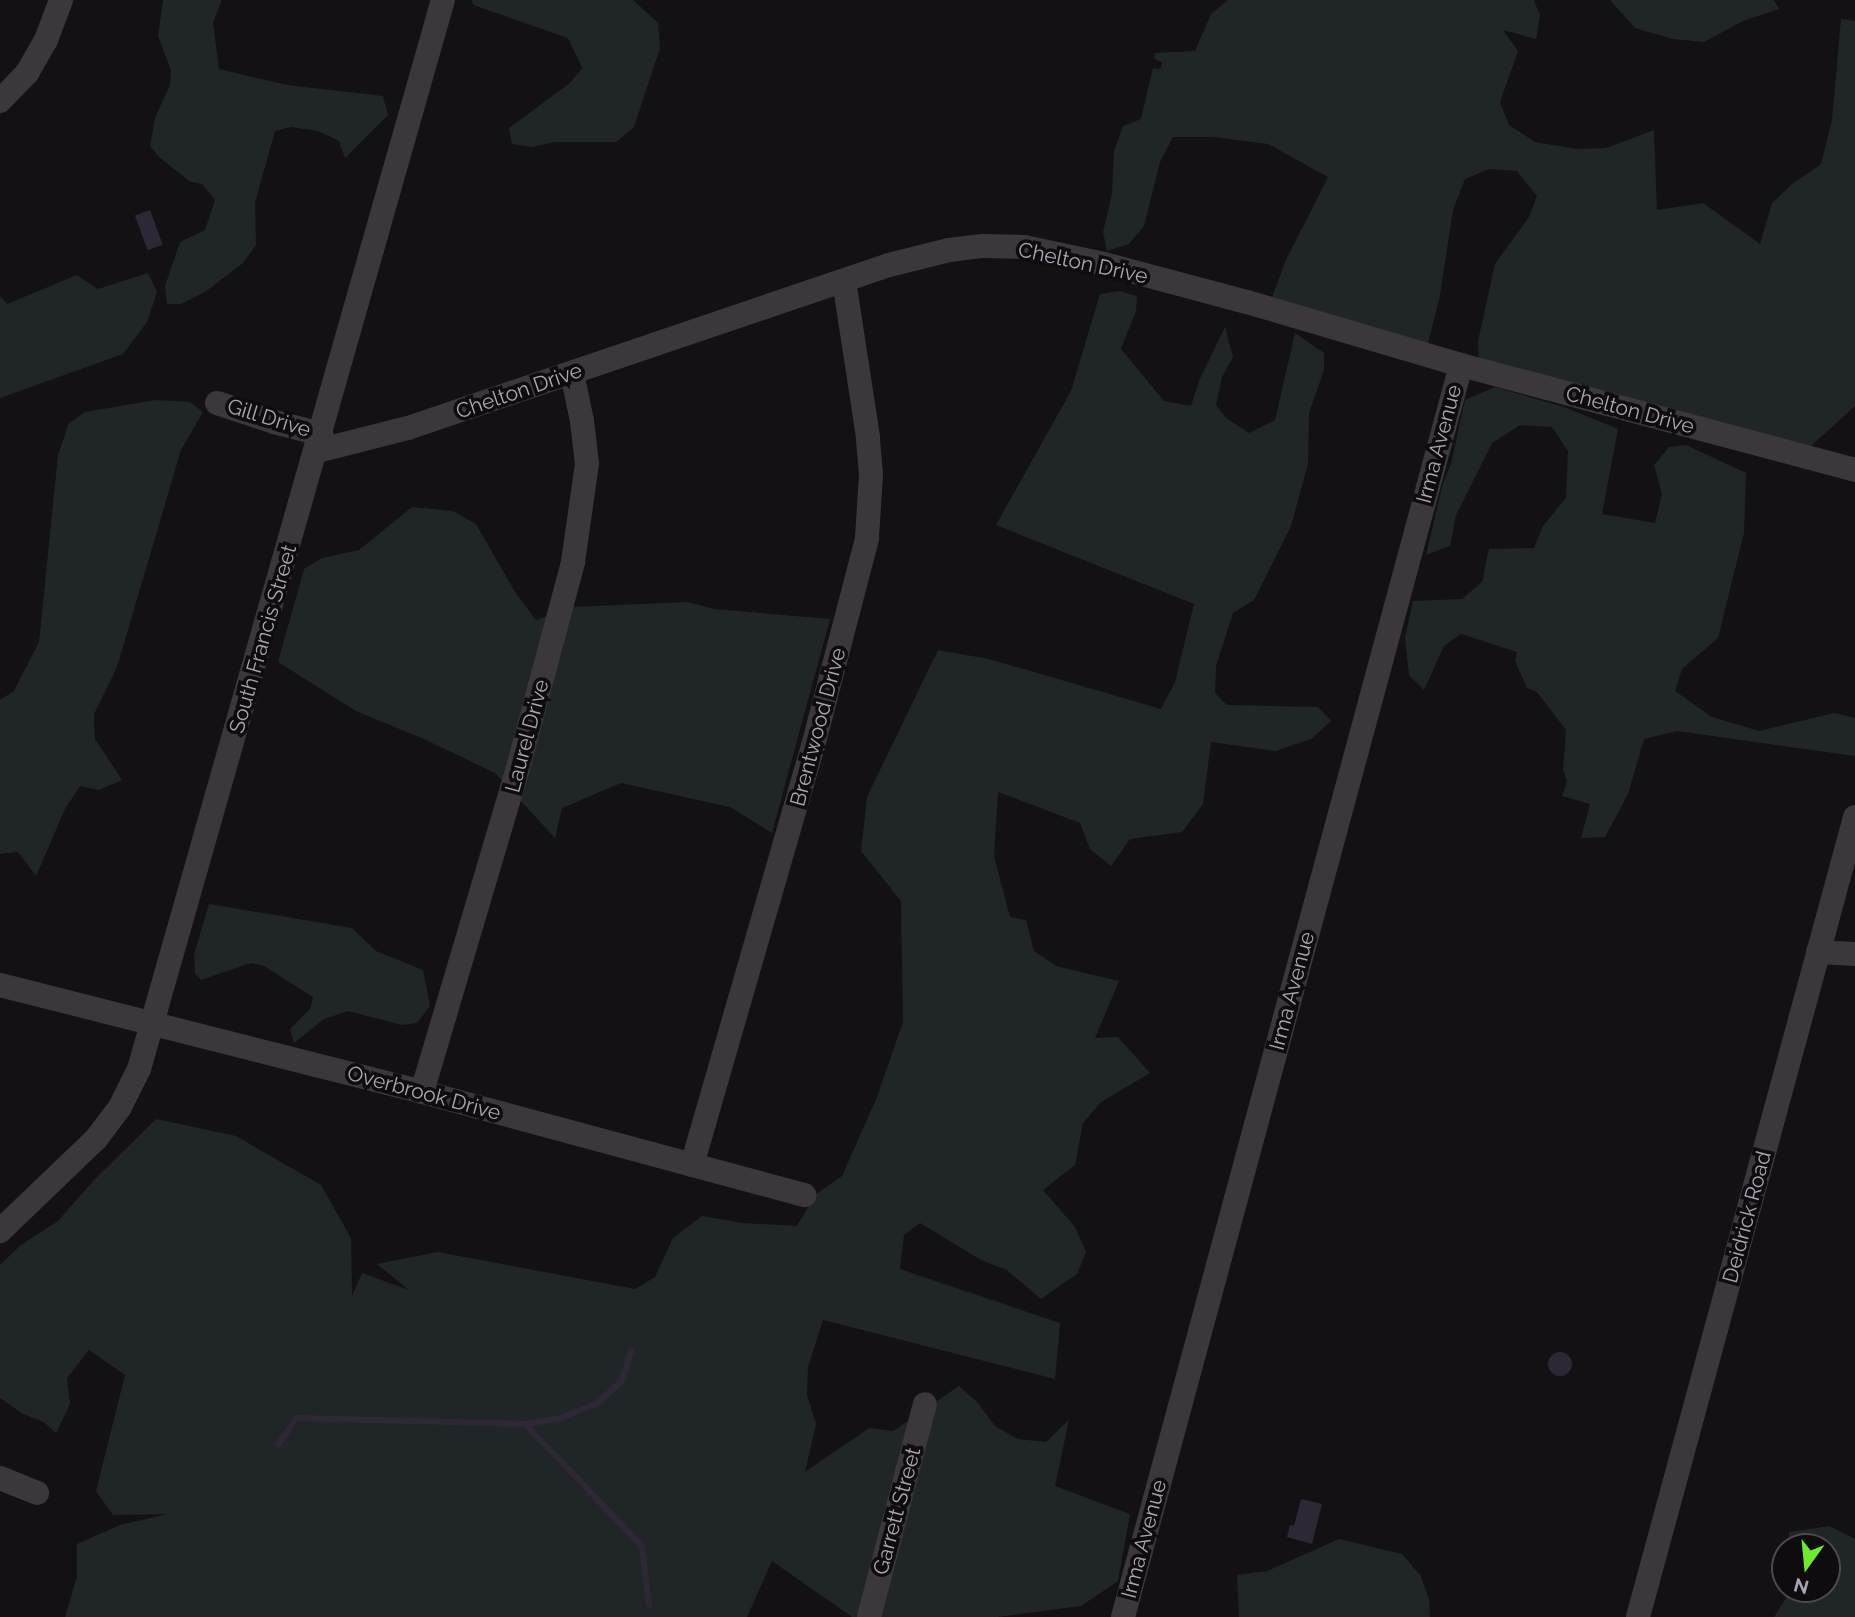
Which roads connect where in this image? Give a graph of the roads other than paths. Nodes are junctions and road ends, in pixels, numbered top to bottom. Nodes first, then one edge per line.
1 (61, 0) edge
2 (443, 0) edge
3 (0, 101) edge
4 (844, 281) junction
5 (1461, 365) junction
6 (572, 373) junction
7 (217, 403) dead end
8 (319, 443) junction
9 (1855, 470) edge
10 (1855, 817) edge
11 (1818, 952) junction
12 (1855, 954) edge
13 (0, 985) edge
14 (155, 1023) junction
15 (422, 1092) junction
16 (692, 1164) junction
17 (804, 1195) dead end
18 (0, 1231) edge
19 (925, 1404) dead end
20 (0, 1478) edge
21 (37, 1493) dead end
22 (869, 1617) edge
23 (1123, 1617) edge
24 (1638, 1617) edge

1 - 3 street
2 - 8 street, South Francis Street
4 - 5 street, Chelton Drive
4 - 6 street, Chelton Drive
4 - 16 street, Brentwood Drive
5 - 9 street, Chelton Drive
5 - 23 street, Irma Avenue
6 - 8 street, Chelton Drive
6 - 15 street, Laurel Drive
7 - 8 street, Gill Drive
8 - 14 street, South Francis Street
10 - 11 street, Deidrick Road
11 - 12 street
11 - 24 street, Deidrick Road
13 - 14 street, Overbrook Drive
14 - 15 street, Overbrook Drive
14 - 18 street, South Francis Street
15 - 16 street, Overbrook Drive
16 - 17 street, Overbrook Drive
19 - 22 street, Garrett Street
20 - 21 street

